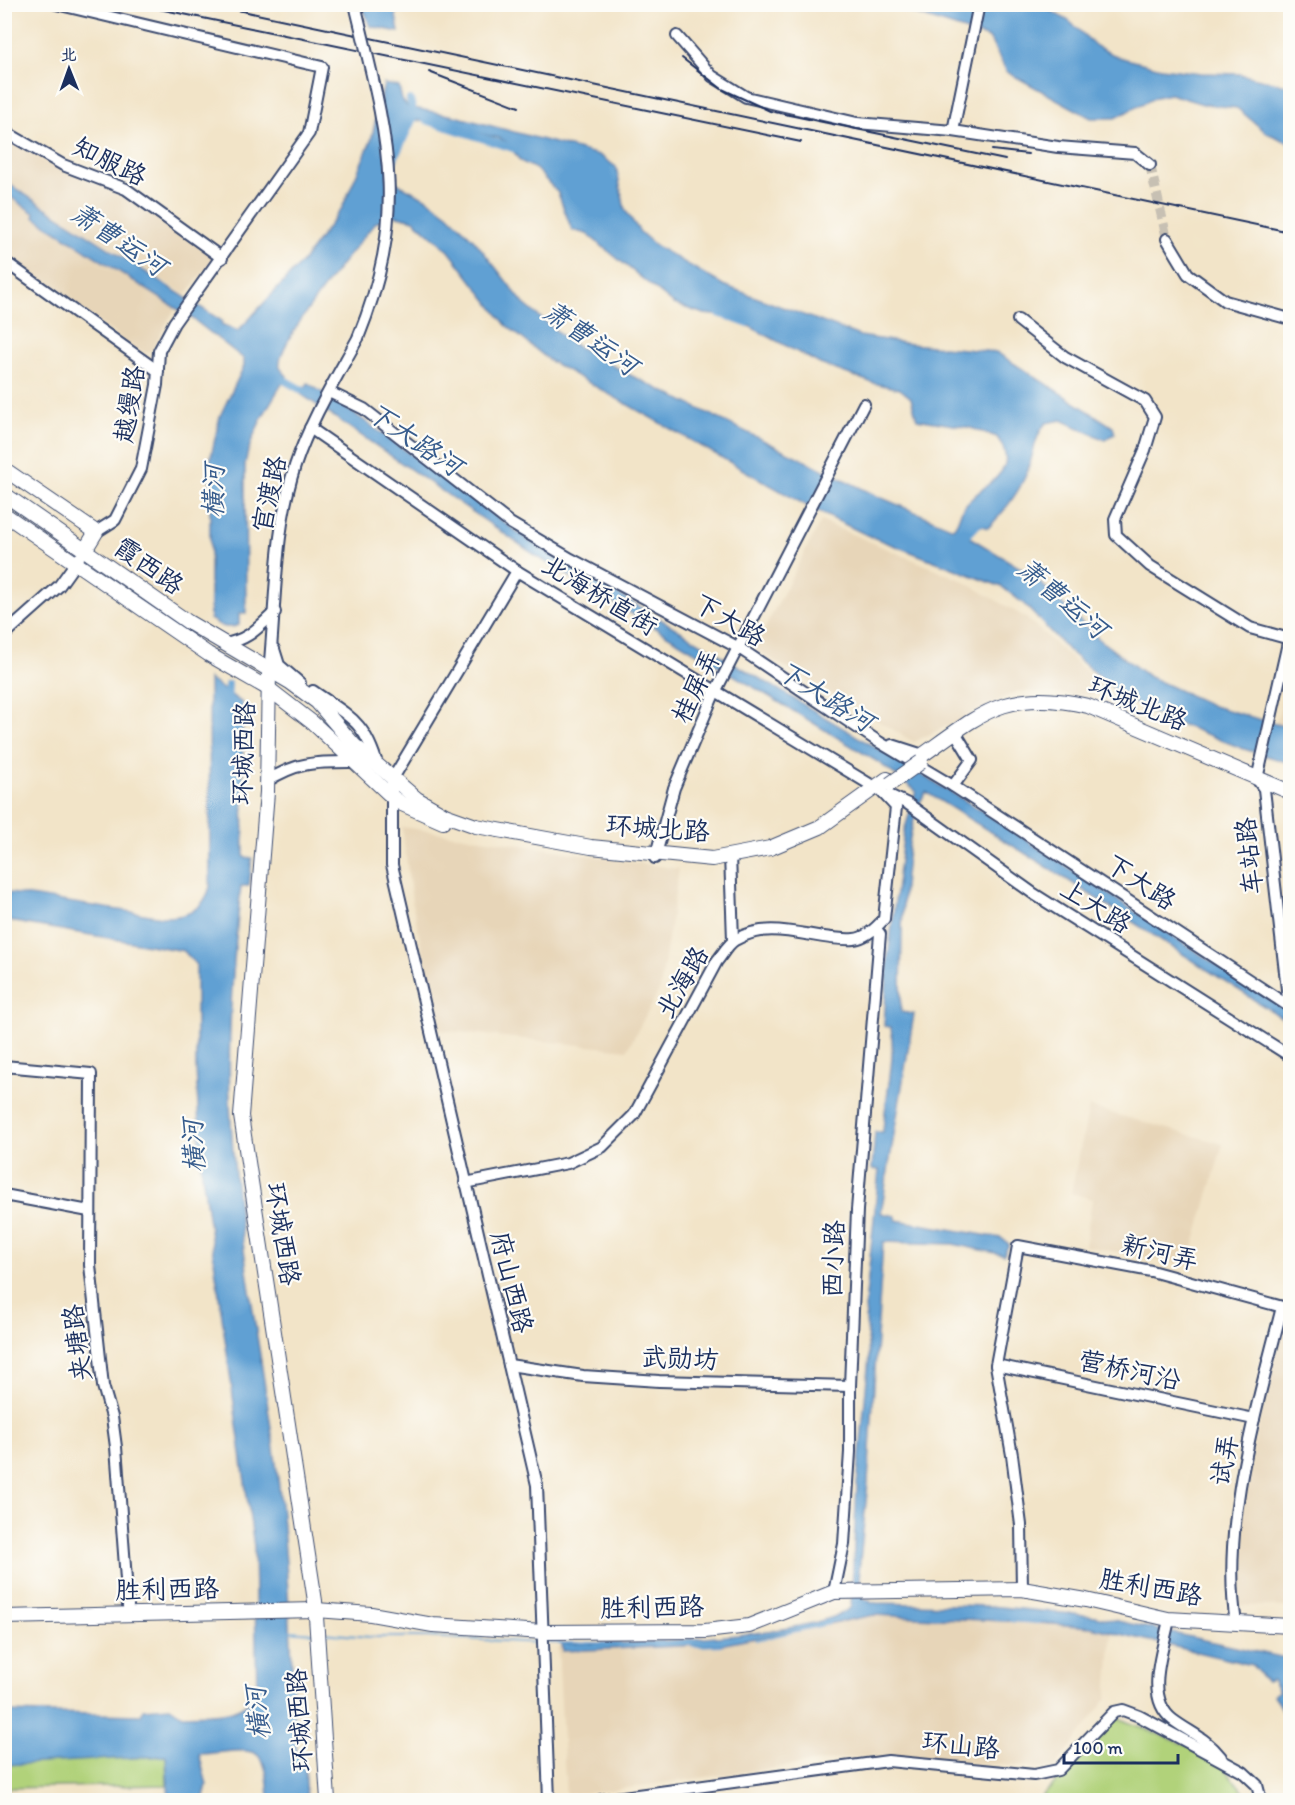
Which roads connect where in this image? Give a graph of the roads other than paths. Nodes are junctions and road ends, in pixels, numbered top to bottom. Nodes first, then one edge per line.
1 (56, 4) edge
2 (355, 4) edge
3 (979, 4) edge
4 (677, 36) dead end
5 (4, 131) edge
6 (952, 131) junction
7 (1150, 165) dead end
8 (1167, 239) tunnel mouth
9 (222, 258) junction
10 (4, 261) edge
11 (1290, 319) edge
12 (1018, 320) dead end
13 (158, 371) junction
14 (329, 393) junction
15 (864, 404) dead end
16 (310, 428) junction
17 (4, 469) edge
18 (4, 494) edge
19 (4, 514) edge
20 (96, 532) junction
21 (85, 550) junction
22 (76, 563) junction
23 (517, 571) junction
24 (275, 612) junction
25 (4, 635) edge
26 (1290, 636) edge
27 (272, 643) junction
28 (223, 644) junction
29 (739, 648) junction
30 (269, 672) junction
31 (269, 689) junction
32 (716, 691) junction
33 (958, 737) junction
34 (879, 742) junction
35 (920, 759) junction
36 (355, 762) junction
37 (378, 767) junction
38 (1260, 778) junction
39 (392, 780) junction
40 (267, 781) junction
41 (883, 786) junction
42 (953, 786) junction
43 (1290, 792) edge
44 (391, 796) junction
45 (1290, 799) edge
46 (655, 856) junction
47 (730, 858) junction
48 (876, 929) junction
49 (733, 940) junction
50 (1290, 1007) edge
51 (1290, 1056) edge
52 (4, 1066) edge
53 (465, 1184) junction
54 (4, 1195) edge
55 (89, 1211) junction
56 (1286, 1308) edge
57 (509, 1365) junction
58 (996, 1365) junction
59 (850, 1386) junction
60 (1254, 1419) junction
61 (1022, 1586) junction
62 (840, 1588) junction
63 (128, 1606) junction
64 (4, 1609) edge
65 (316, 1611) junction
66 (4, 1617) edge
67 (1235, 1621) junction
68 (1290, 1621) edge
69 (1168, 1625) junction
70 (1290, 1626) edge
71 (543, 1628) junction
72 (1226, 1762) junction
73 (328, 1800) edge
74 (549, 1800) edge
75 (601, 1800) edge
76 (1261, 1800) edge

1 - 9 street, 越缦路
2 - 14 street, 官渡路, bridge
3 - 6 street
4 - 6 street
5 - 9 street, 知服路
6 - 7 street
8 - 11 street
9 - 13 street, 越缦路
10 - 13 street
12 - 26 street
13 - 20 street, 越缦路
14 - 16 street, 官渡路
14 - 29 street, 下大路
15 - 29 street, 桂屏弄
16 - 23 street, 北海桥直街
16 - 24 street, 官渡路
17 - 20 main road
18 - 21 main road, 霞西路
19 - 22 main road, 霞西路
20 - 21 main road
21 - 22 street
21 - 28 main road, 霞西路
22 - 25 street
22 - 31 main road, 霞西路
23 - 32 street, 北海桥直街
23 - 39 street
24 - 27 street, 官渡路
24 - 28 street
26 - 38 street, 车站路
27 - 30 street, 官渡路
27 - 37 street
28 - 30 main road, 霞西路
29 - 32 street, 桂屏弄
29 - 34 street, 下大路
30 - 31 main road, 环城西路
30 - 37 main road, 环城北路
31 - 36 main road, 环城北路
31 - 40 main road, 环城西路
32 - 41 street, 北海桥直街
32 - 46 street, 桂屏弄
33 - 35 main road, 环城北路
33 - 38 main road, 环城北路
33 - 42 street
34 - 35 street
34 - 42 street, 下大路
35 - 38 main road, 环城北路
35 - 41 main road, 环城北路, bridge
36 - 40 street
36 - 44 main road, 环城北路
37 - 39 main road, 环城北路
38 - 43 main road, 环城北路
38 - 45 main road, 环城北路
38 - 50 street, 车站路
39 - 44 street, 府山西路
39 - 46 main road, 环城北路
40 - 65 main road, 环城西路
41 - 47 main road, 环城北路
41 - 48 street
41 - 51 street, 上大路
42 - 50 street, 下大路
44 - 46 main road, 环城北路
44 - 53 street, 府山西路
46 - 47 main road, 环城北路
47 - 49 street
48 - 49 street, 北海路
48 - 59 street, 西小路
49 - 53 street, 北海路
52 - 55 street, 夹塘路
53 - 57 street, 府山西路
54 - 55 street
55 - 63 street, 夹塘路
56 - 58 street, 新河弄
56 - 60 street, 试弄
57 - 59 street, 武勋坊
57 - 71 street, 府山西路
58 - 60 street, 营桥河沿
58 - 61 street
59 - 62 street, 西小路
60 - 67 street, 试弄
61 - 62 main road, 胜利西路
61 - 67 main road, 胜利西路
61 - 69 main road, 胜利西路
62 - 71 main road, 胜利西路
63 - 64 main road, 胜利西路
63 - 65 main road, 胜利西路
65 - 66 main road, 胜利西路
65 - 71 main road, 胜利西路
65 - 73 main road, 环城西路
67 - 68 main road, 胜利西路
67 - 69 main road, 胜利西路
67 - 70 main road, 胜利西路
69 - 72 street
71 - 74 street, 府山西路
72 - 75 street, 环山路
72 - 76 street, 环山路

